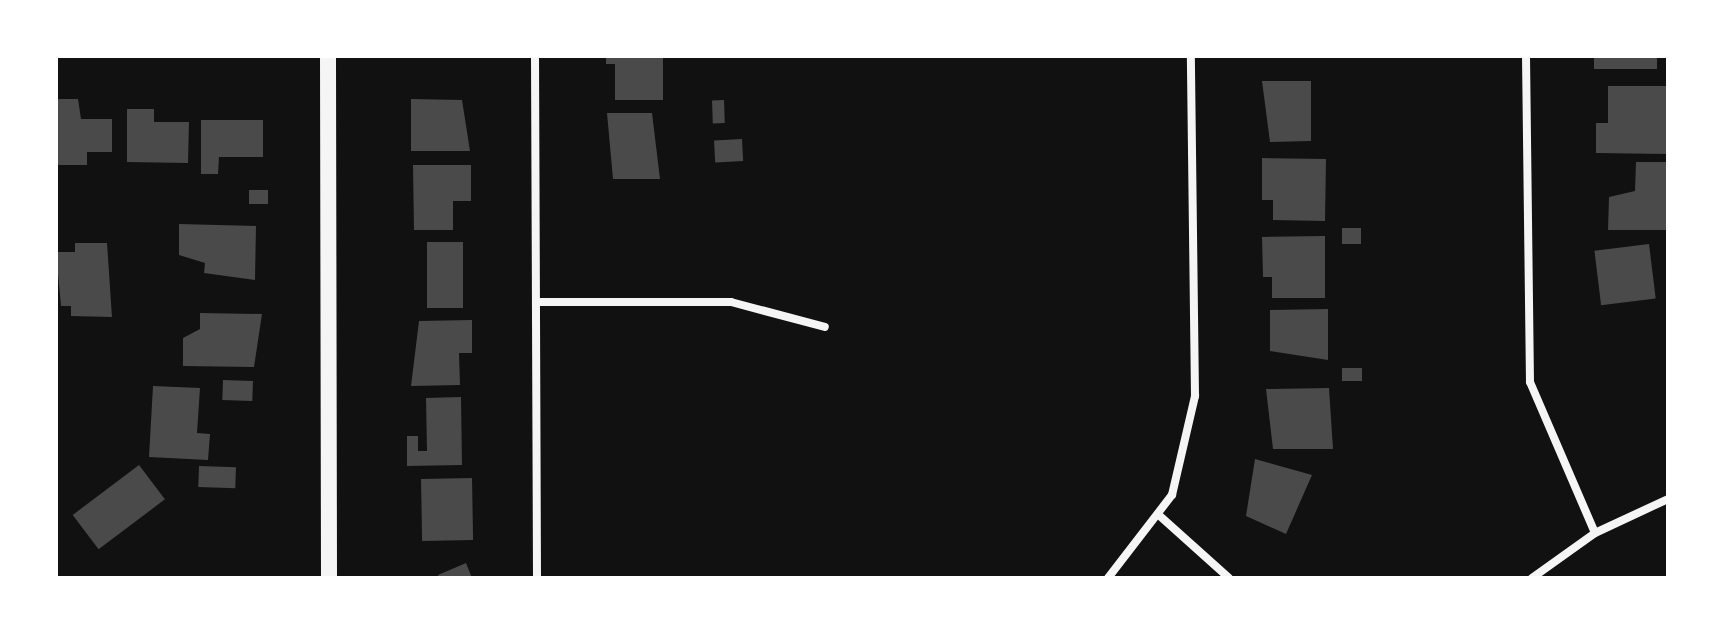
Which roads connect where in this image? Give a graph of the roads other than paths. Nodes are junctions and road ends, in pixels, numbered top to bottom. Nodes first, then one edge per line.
1 (328, 56) edge
2 (535, 56) edge
3 (1191, 56) edge
4 (1526, 56) edge
5 (536, 302) junction
6 (825, 327) dead end
7 (1668, 499) edge
8 (1161, 517) junction
9 (1595, 533) junction
10 (329, 578) edge
11 (537, 578) edge
12 (1108, 578) edge
13 (1229, 578) edge
14 (1532, 578) edge

1 - 10 main road
2 - 5 street
3 - 8 street
4 - 9 street
5 - 6 street
5 - 11 street
7 - 9 street
8 - 12 street
8 - 13 street
9 - 14 street

